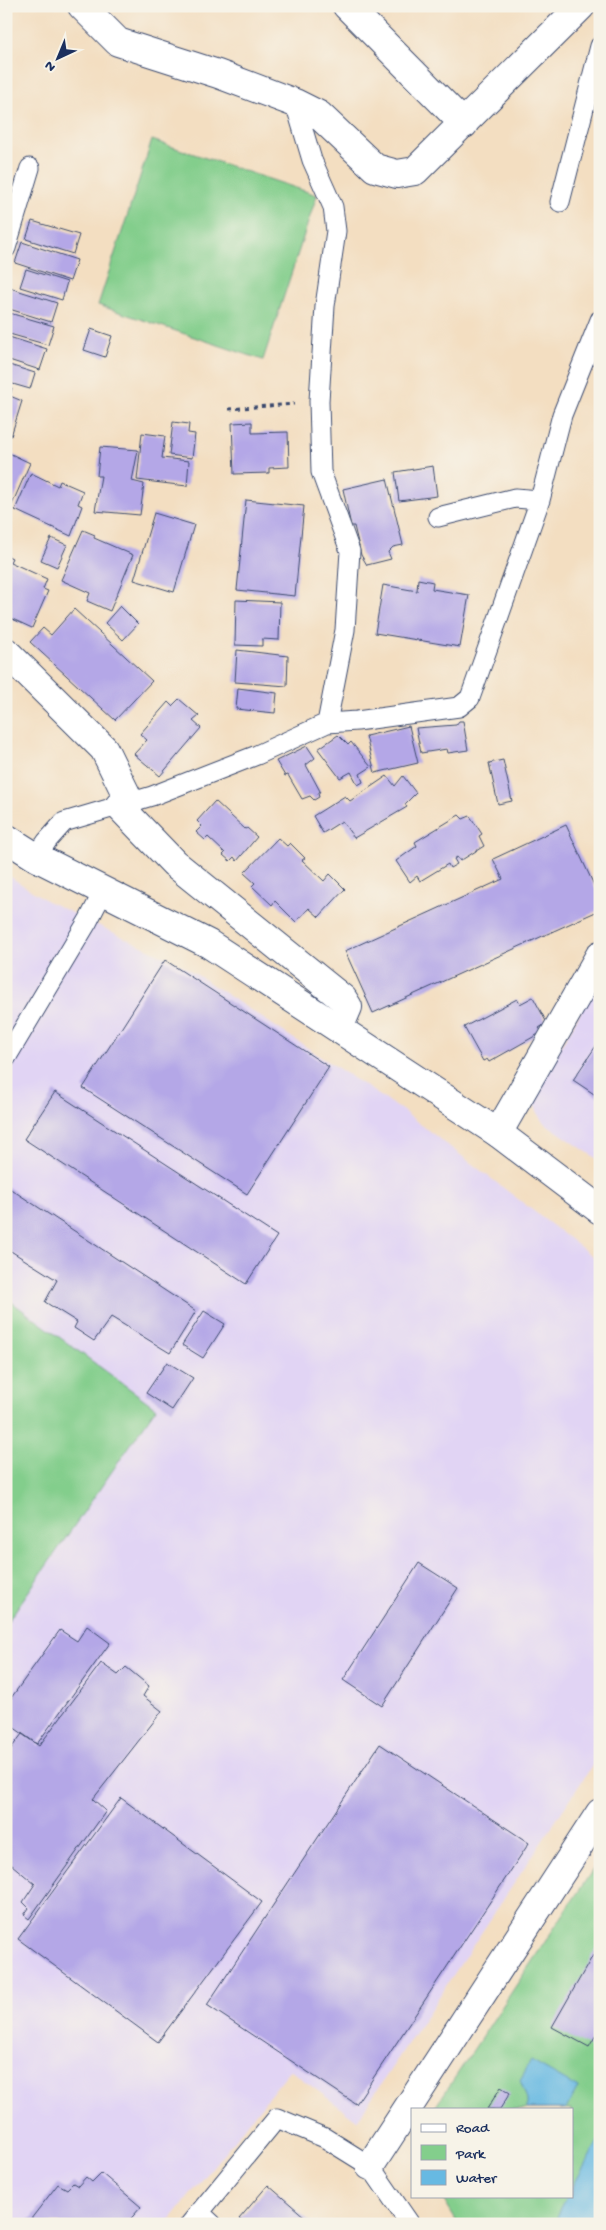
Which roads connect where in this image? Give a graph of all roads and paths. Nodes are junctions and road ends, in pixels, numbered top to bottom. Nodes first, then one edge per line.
1 (82, 6) edge
2 (347, 6) edge
3 (581, 6) edge
4 (600, 46) edge
5 (295, 103) junction
6 (464, 124) junction
7 (30, 168) dead end
8 (560, 202) dead end
9 (6, 248) edge
10 (600, 320) edge
11 (319, 402) junction
12 (229, 409) dead end
13 (540, 500) junction
14 (438, 517) dead end
15 (6, 652) edge
16 (327, 723) junction
17 (125, 804) junction
18 (6, 838) edge
19 (36, 857) junction
20 (104, 890) junction
21 (600, 955) edge
22 (338, 1028) junction
23 (6, 1058) edge
24 (498, 1133) junction
25 (600, 1210) edge
26 (600, 1812) edge
27 (370, 2166) junction
28 (200, 2220) edge
29 (410, 2224) edge

1 - 5 street
2 - 6 street
3 - 6 street
4 - 8 lane
5 - 6 street
5 - 11 lane
7 - 9 lane
10 - 13 lane
11 - 12 path
11 - 16 lane
13 - 14 lane
13 - 16 lane
15 - 17 street
16 - 17 lane
17 - 19 lane
17 - 22 street
18 - 19 street
19 - 20 street
20 - 22 street
20 - 23 lane
21 - 24 street
22 - 24 street
24 - 25 street
26 - 27 street
27 - 28 lane
27 - 29 lane

